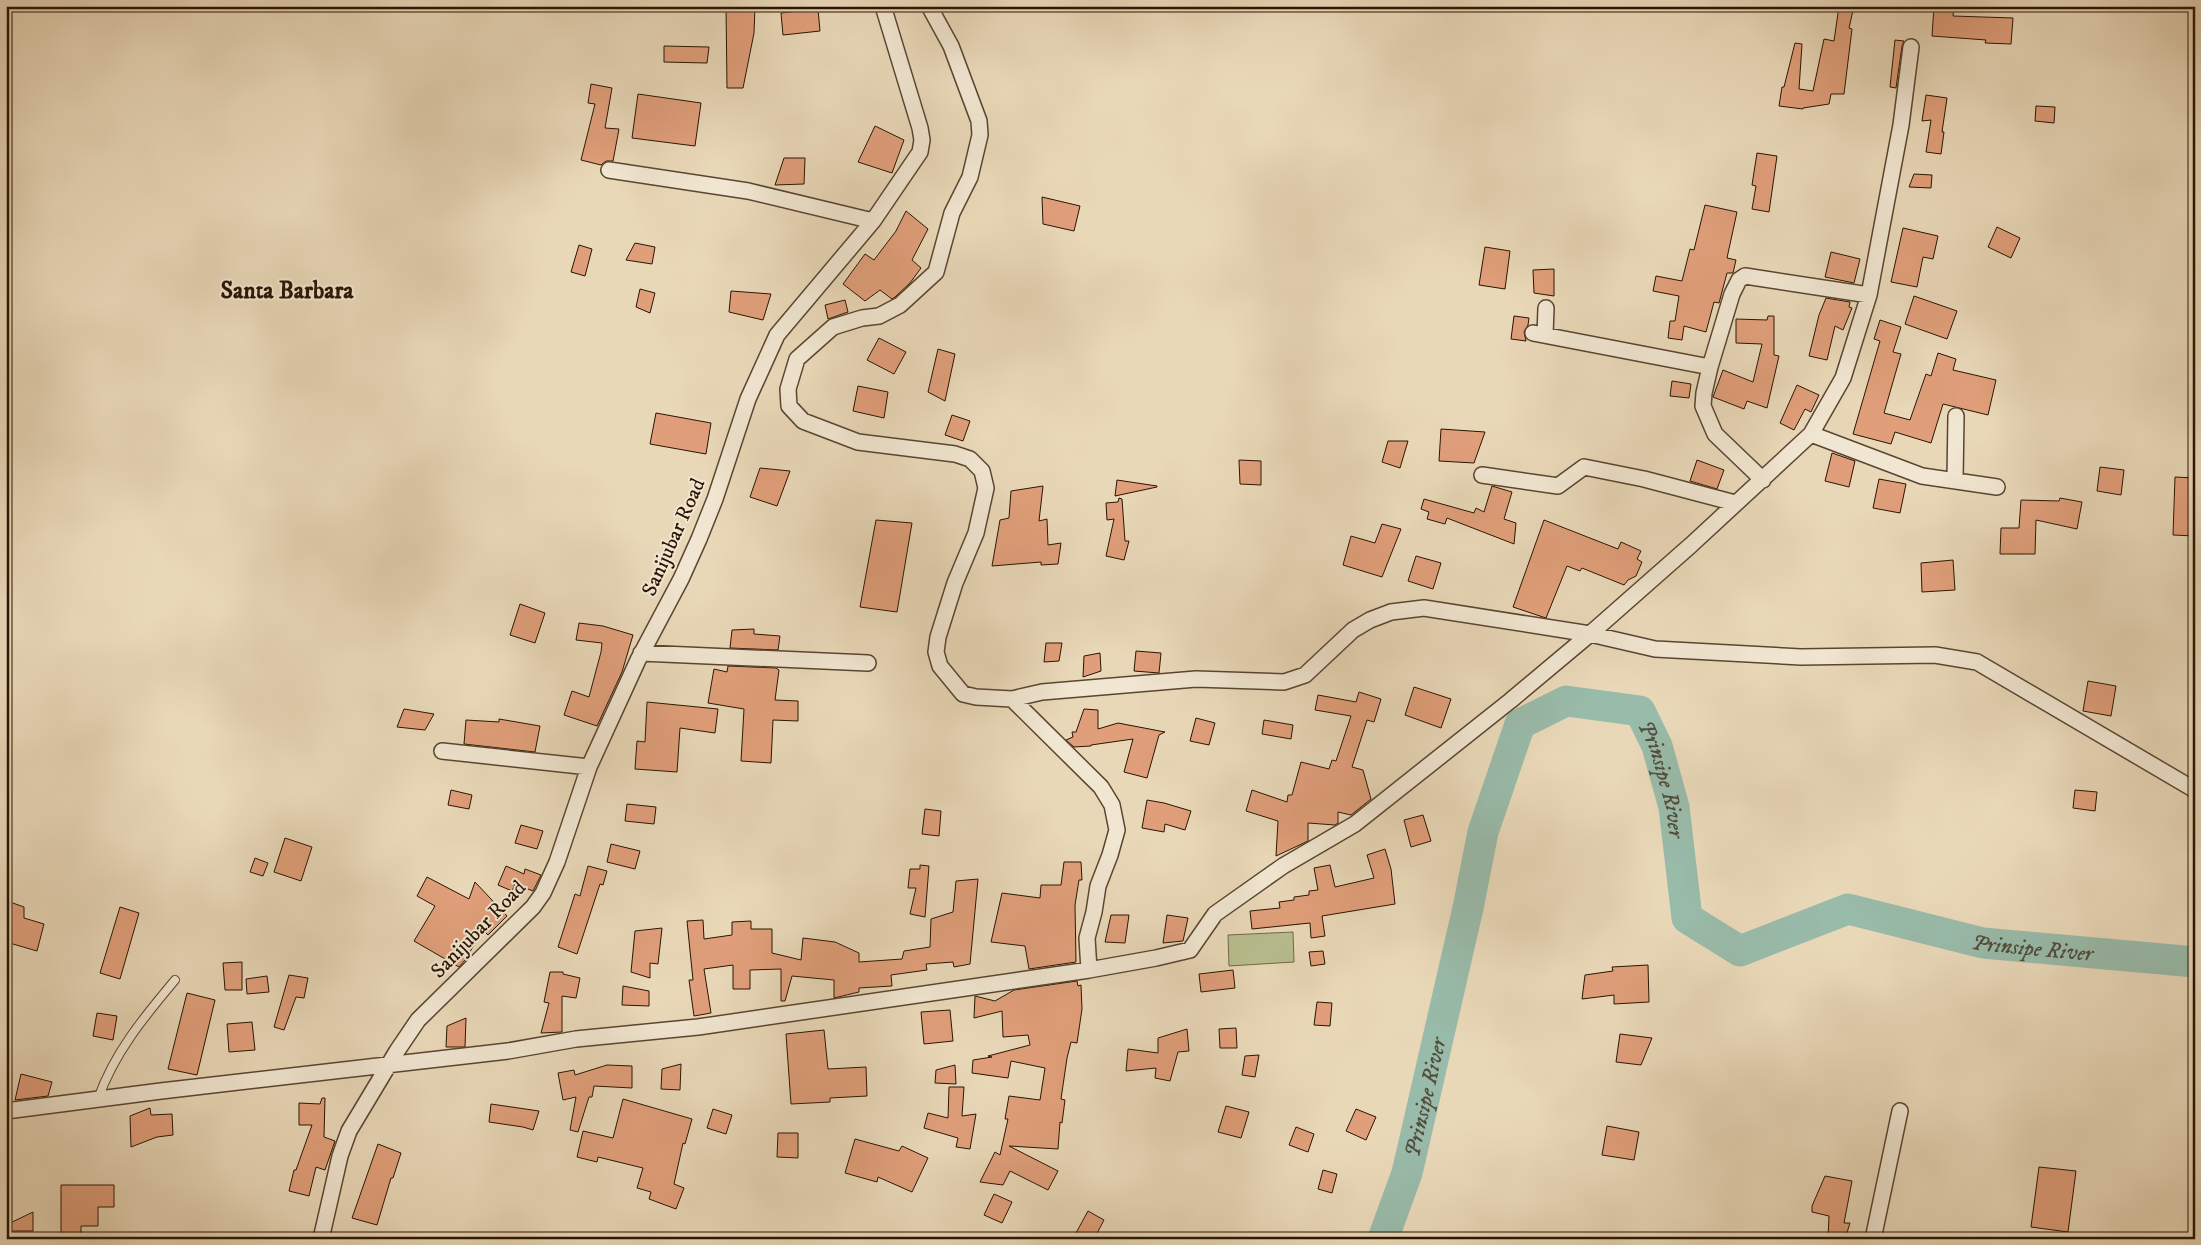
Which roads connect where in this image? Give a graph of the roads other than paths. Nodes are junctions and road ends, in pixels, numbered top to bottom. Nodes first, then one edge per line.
1 (883, 6) edge
2 (929, 6) edge
3 (1911, 47) dead end
4 (609, 170) dead end
5 (873, 221) junction
6 (1869, 295) junction
7 (1546, 308) dead end
8 (1710, 367) junction
9 (1956, 416) dead end
10 (1811, 434) junction
11 (1482, 475) dead end
12 (1763, 480) junction
13 (1955, 480) junction
14 (1997, 487) dead end
15 (1735, 503) junction
16 (1590, 634) junction
17 (641, 652) junction
18 (868, 663) dead end
19 (1012, 699) junction
20 (442, 751) dead end
21 (589, 767) junction
22 (2195, 790) edge
23 (1089, 970) junction
24 (175, 980) dead end
25 (390, 1066) junction
26 (98, 1099) junction
27 (6, 1111) edge
28 (1900, 1111) dead end
29 (321, 1239) edge
30 (1873, 1239) edge

1 - 5 street, Sanijubar Road
2 - 19 street
3 - 6 street
4 - 5 street
5 - 17 street, Sanijubar Road
6 - 8 street
6 - 10 street
7 - 8 street
8 - 12 street
9 - 13 street
10 - 12 street
10 - 13 street
11 - 15 street
12 - 15 street
13 - 14 street
15 - 16 street
16 - 19 street
16 - 22 street
16 - 23 street
17 - 18 street
17 - 21 street, Sanijubar Road
19 - 23 street
20 - 21 street
21 - 25 street, Sanijubar Road
23 - 25 street
24 - 26 lane
25 - 26 street
25 - 29 street, Sanijubar Road
26 - 27 street
28 - 30 street

